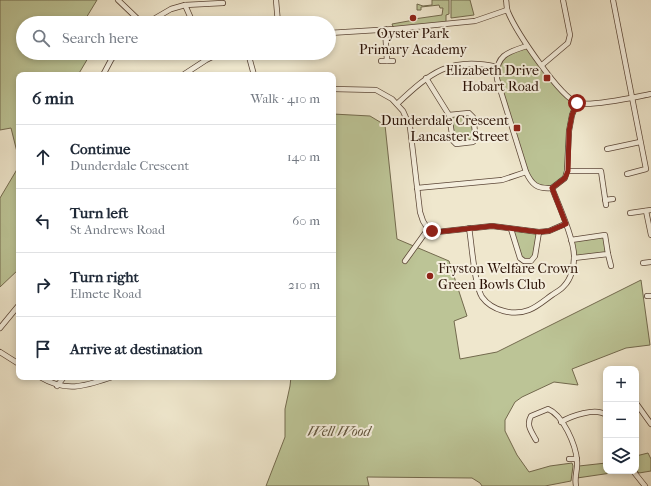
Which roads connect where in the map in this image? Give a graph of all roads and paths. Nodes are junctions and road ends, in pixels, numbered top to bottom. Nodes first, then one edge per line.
1 (118, 0) edge
2 (276, 0) edge
3 (506, 0) edge
4 (563, 0) edge
5 (613, 0) edge
6 (223, 3) dead end
7 (185, 5) junction
8 (507, 10) junction
9 (135, 16) edge
10 (159, 16) edge
11 (190, 16) edge
12 (277, 16) edge
13 (385, 29) junction
14 (336, 32) edge
15 (527, 46) junction
16 (111, 60) edge
17 (203, 60) edge
18 (250, 60) edge
19 (381, 61) dead end
20 (387, 61) junction
21 (393, 61) dead end
22 (542, 65) junction
23 (497, 67) junction
24 (105, 72) edge
25 (186, 72) edge
26 (253, 72) edge
27 (426, 78) junction
28 (336, 88) edge
29 (651, 94) edge
30 (632, 97) junction
31 (577, 103) junction
32 (397, 104) junction
33 (449, 115) junction
34 (640, 142) junction
35 (608, 149) dead end
36 (651, 163) edge
37 (646, 167) junction
38 (568, 171) junction
39 (526, 172) junction
40 (626, 174) dead end
41 (417, 188) junction
42 (552, 188) junction
43 (613, 199) dead end
44 (649, 211) edge
45 (630, 213) dead end
46 (566, 224) junction
47 (469, 228) junction
48 (428, 229) junction
49 (511, 229) junction
50 (539, 232) junction
51 (651, 235) edge
52 (571, 240) junction
53 (608, 254) junction
54 (574, 258) junction
55 (405, 261) dead end
56 (651, 262) edge
57 (643, 263) dead end
58 (611, 266) dead end
59 (16, 309) edge
60 (0, 328) edge
61 (0, 352) edge
62 (16, 362) edge
63 (46, 380) edge
64 (62, 380) edge
65 (102, 380) edge
66 (57, 386) junction
67 (639, 407) edge
68 (603, 412) edge
69 (561, 422) junction
70 (651, 424) edge
71 (536, 440) dead end
72 (568, 459) dead end
73 (577, 459) junction
74 (635, 474) edge
75 (576, 486) edge
76 (645, 486) edge

1 - 9 street
2 - 12 street
3 - 8 street
4 - 22 street
5 - 30 street
6 - 7 street
7 - 10 street
7 - 11 street
8 - 13 street
8 - 15 street
13 - 14 street
13 - 20 street
15 - 22 street
15 - 23 street
16 - 24 street
17 - 25 street
18 - 26 street
19 - 20 street
20 - 21 street
22 - 31 street
23 - 27 street
23 - 39 street
27 - 32 street
27 - 33 street
28 - 32 street
29 - 30 street
30 - 31 street
30 - 34 street
31 - 38 street
32 - 41 street
33 - 33 street
34 - 35 street
34 - 37 street
36 - 37 street
37 - 40 street
38 - 42 street
38 - 43 street
39 - 41 street
39 - 42 street
41 - 48 street
42 - 46 street
44 - 45 street
44 - 51 street
46 - 50 street
46 - 52 street
47 - 48 street
47 - 49 street
47 - 54 street
48 - 55 street
49 - 50 street
49 - 50 street
52 - 53 street
52 - 54 street
53 - 54 street
53 - 58 street
56 - 57 street
59 - 60 street
61 - 62 street
63 - 66 street
64 - 66 street
65 - 66 street
67 - 70 street
68 - 69 street
69 - 71 street
69 - 73 street
72 - 73 street
73 - 75 street
74 - 76 street

